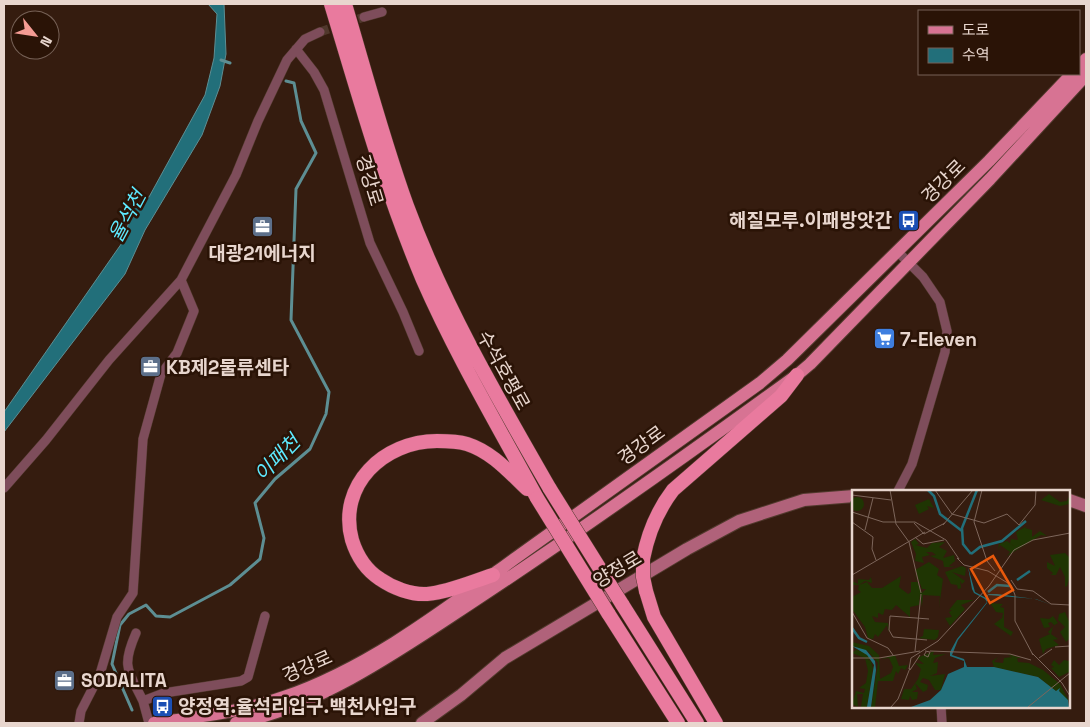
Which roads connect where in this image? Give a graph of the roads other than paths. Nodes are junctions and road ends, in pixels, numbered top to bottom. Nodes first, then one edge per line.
1 (331, 4) edge
2 (344, 4) edge
3 (382, 12) dead end
4 (364, 18) tunnel mouth
5 (320, 32) tunnel mouth
6 (296, 49) junction
7 (1071, 75) edge
8 (1086, 75) edge
9 (898, 252) junction
10 (910, 263) junction
11 (180, 280) junction
12 (419, 351) dead end
13 (797, 375) junction
14 (4, 488) edge
15 (899, 490) edge
16 (852, 496) edge
17 (537, 498) junction
18 (1070, 500) edge
19 (1086, 506) edge
20 (493, 574) junction
21 (265, 616) dead end
22 (136, 633) dead end
23 (143, 701) junction
24 (942, 709) edge
25 (79, 723) edge
26 (149, 723) edge
27 (154, 723) edge
28 (236, 723) edge
29 (422, 723) edge
30 (678, 723) edge
31 (697, 723) edge
32 (716, 723) edge
33 (942, 723) edge

1 - 17 highway, 수석호평로
2 - 31 highway, 수석호평로, bridge
3 - 4 street
5 - 6 street
6 - 11 street
6 - 12 street, 경강로
7 - 9 main road, 경강로
8 - 10 main road, 경강로
9 - 10 street
9 - 20 main road, 경강로
10 - 13 main road, 경강로
10 - 15 street
11 - 14 street
11 - 25 street
13 - 28 main road, 경강로
13 - 32 highway, bridge
16 - 29 main road, 양정로
17 - 20 highway
17 - 30 highway, 수석호평로, bridge
18 - 19 main road
20 - 27 main road, 경강로
21 - 23 street, 경강로
22 - 23 street
23 - 26 street
24 - 33 street

